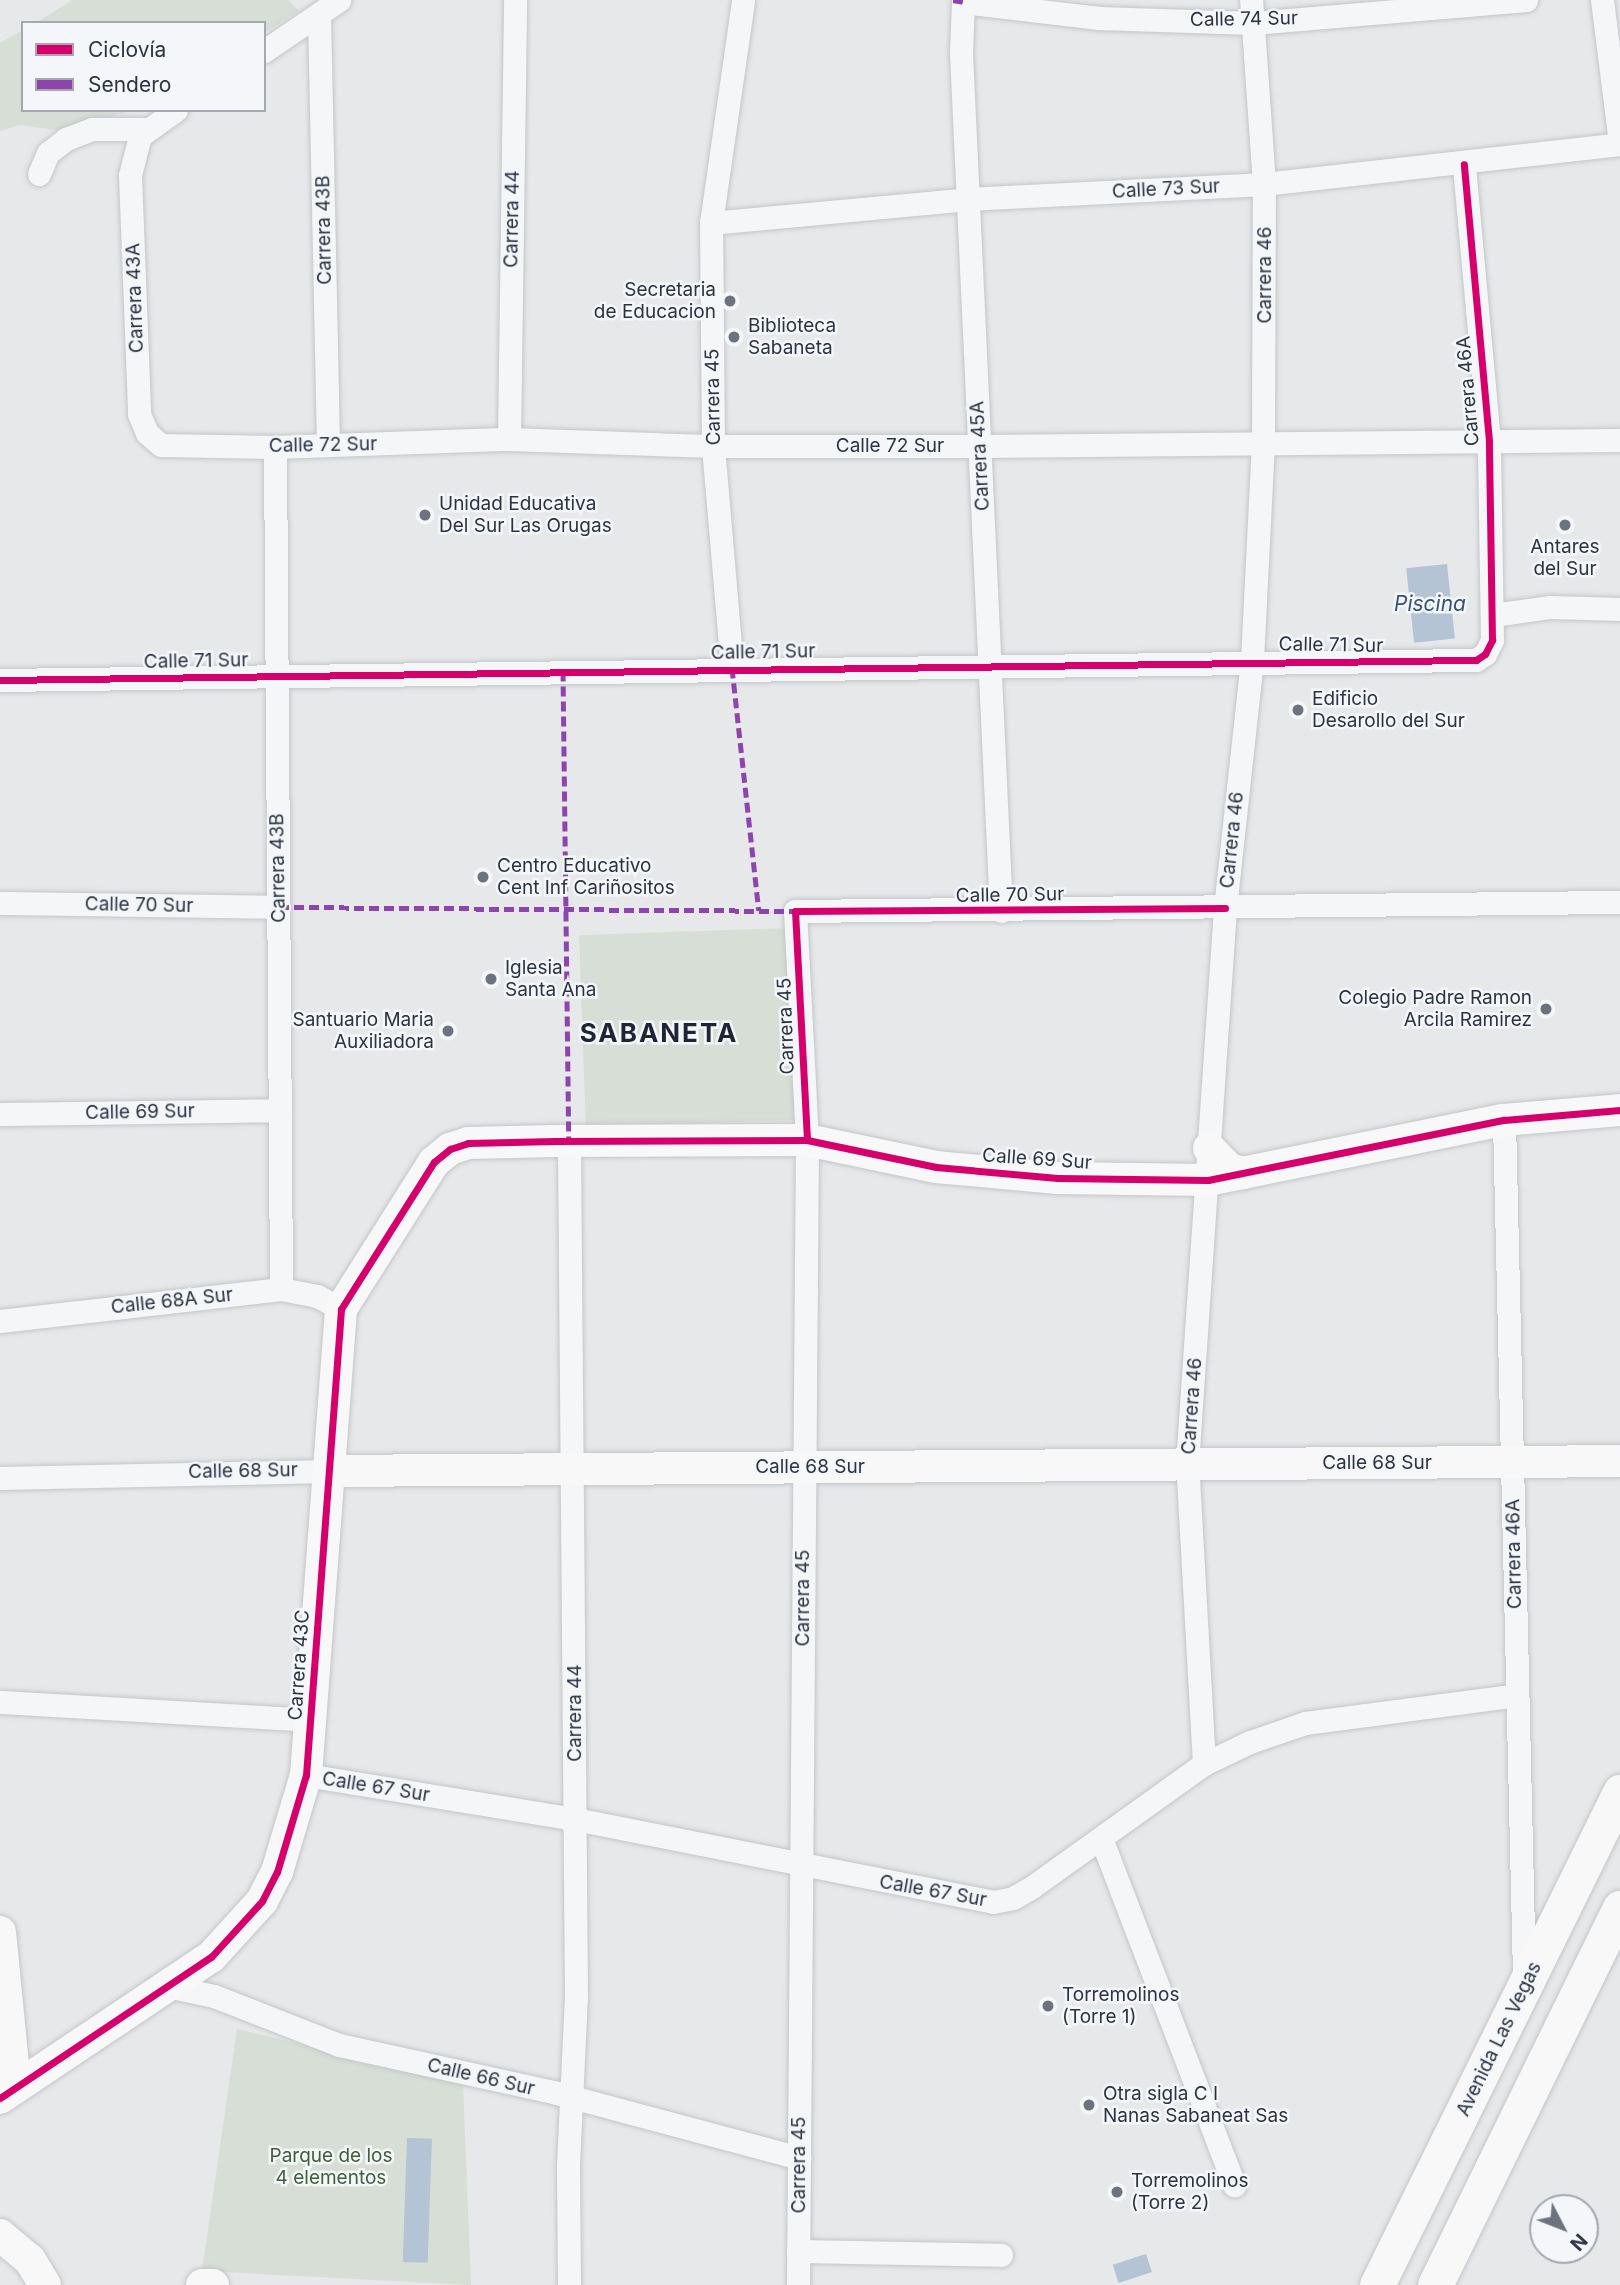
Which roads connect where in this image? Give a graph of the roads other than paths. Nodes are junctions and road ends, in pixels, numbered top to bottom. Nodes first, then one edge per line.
1 (339, 0) edge
2 (515, 0) edge
3 (743, 0) edge
4 (1526, 0) edge
5 (1602, 0) edge
6 (963, 2) joint
7 (1252, 10) edge
8 (319, 14) junction
9 (266, 50) edge
10 (173, 112) edge
11 (142, 136) junction
12 (1620, 143) edge
13 (1464, 164) junction
14 (39, 174) dead end
15 (1264, 184) junction
16 (968, 199) junction
17 (712, 223) junction
18 (509, 439) junction
19 (1620, 440) edge
20 (1489, 441) junction
21 (1263, 443) junction
22 (161, 445) joint
23 (328, 445) junction
24 (713, 446) junction
25 (979, 446) junction
26 (275, 447) junction
27 (1620, 609) edge
28 (1493, 615) junction
29 (1252, 660) junction
30 (989, 664) junction
31 (732, 668) junction
32 (276, 676) junction
33 (0, 680) edge
34 (1620, 902) edge
35 (0, 903) edge
36 (279, 907) junction
37 (1225, 908) junction
38 (795, 911) joint
39 (1001, 911) junction
40 (280, 1110) junction
41 (1620, 1111) edge
42 (0, 1114) edge
43 (1504, 1120) junction
44 (807, 1140) junction
45 (569, 1141) junction
46 (1209, 1148) junction
47 (450, 1149) joint
48 (1243, 1172) junction
49 (1208, 1180) junction
50 (281, 1289) junction
51 (341, 1309) junction
52 (0, 1321) edge
53 (1620, 1461) edge
54 (1512, 1462) junction
55 (1188, 1464) junction
56 (804, 1467) junction
57 (573, 1469) junction
58 (330, 1471) junction
59 (0, 1478) edge
60 (1517, 1695) junction
61 (0, 1702) edge
62 (310, 1720) junction
63 (1204, 1764) junction
64 (306, 1775) junction
65 (1620, 1792) edge
66 (575, 1819) junction
67 (1101, 1838) junction
68 (801, 1868) junction
69 (1620, 1908) edge
70 (0, 1932) edge
71 (167, 1986) junction
72 (1524, 1987) junction
73 (8, 2092) edge
74 (570, 2097) junction
75 (799, 2158) junction
76 (1234, 2185) dead end
77 (0, 2235) edge
78 (798, 2251) junction
79 (1001, 2255) dead end
80 (45, 2285) edge
81 (202, 2285) edge
82 (213, 2285) edge
83 (569, 2285) edge
84 (798, 2285) edge
85 (1377, 2285) edge
86 (1435, 2285) edge

1 - 8 street
2 - 18 street, Carrera 44
3 - 17 street, Carrera 45
4 - 7 street, Calle 74 Sur
5 - 12 street
6 - 7 street, Calle 74 Sur
6 - 16 street, Carrera 45A
7 - 15 street, Carrera 46
8 - 9 street
8 - 23 street, Carrera 43B
10 - 11 street
11 - 14 street
11 - 22 street, Carrera 43A
12 - 13 street, Calle 73 Sur
13 - 15 street, Calle 73 Sur
13 - 20 street, Carrera 46A
15 - 16 street, Calle 73 Sur
15 - 21 street, Carrera 46
16 - 17 street, Calle 73 Sur
16 - 25 street, Carrera 45A
17 - 24 street, Carrera 45
18 - 23 street, Calle 72 Sur
18 - 24 street, Calle 72 Sur
19 - 20 street, Calle 72 Sur
20 - 21 street, Calle 72 Sur
20 - 28 street, Carrera 46A
21 - 25 street, Calle 72 Sur
21 - 29 street, Carrera 46
22 - 26 street, Calle 72 Sur
23 - 26 street, Calle 72 Sur
24 - 25 street, Calle 72 Sur
24 - 31 street, Carrera 45
25 - 30 street, Carrera 45A
26 - 32 street, Carrera 43B
27 - 28 street
28 - 29 street, Calle 71 Sur
29 - 30 street, Calle 71 Sur
29 - 37 street, Carrera 46
30 - 31 street, Calle 71 Sur
30 - 39 street, Carrera 45A
31 - 32 street, Calle 71 Sur
32 - 33 street, Calle 71 Sur
32 - 36 street, Carrera 43B
34 - 37 street, Calle 70 Sur
35 - 36 street, Calle 70 Sur
36 - 40 street, Carrera 43B
37 - 39 street, Calle 70 Sur
37 - 46 street, Carrera 46
38 - 39 street, Calle 70 Sur
38 - 44 street, Carrera 45
40 - 42 street, Calle 69 Sur
40 - 50 street, Carrera 43B
41 - 43 street, Calle 69 Sur
43 - 48 street, Calle 69 Sur
43 - 54 street, Carrera 46A
44 - 45 street, Calle 69 Sur
44 - 49 street, Calle 69 Sur
44 - 56 street, Carrera 45
45 - 47 street, Calle 69 Sur
45 - 57 street, Carrera 44
46 - 48 street
46 - 49 street, Carrera 46
47 - 51 street, Carrera 43C
48 - 49 street, Calle 69 Sur
49 - 55 street, Carrera 46
50 - 51 street, Calle 68A Sur
50 - 52 street, Calle 68A Sur
51 - 58 street, Carrera 43C
53 - 54 street, Calle 68 Sur
54 - 55 street, Calle 68 Sur
54 - 60 street, Carrera 46A
55 - 56 street, Calle 68 Sur
55 - 63 street, Carrera 46
56 - 57 street, Calle 68 Sur
56 - 68 street, Carrera 45
57 - 58 street, Calle 68 Sur
57 - 66 street, Carrera 44
58 - 59 street, Calle 68 Sur
58 - 62 street, Carrera 43C
60 - 63 street, Calle 67 Sur
60 - 72 street, Carrera 46A
61 - 62 street
62 - 64 street, Carrera 43C
63 - 67 street, Calle 67 Sur
64 - 66 street, Calle 67 Sur
64 - 71 street, Carrera 43C
65 - 72 main road, Avenida Las Vegas
66 - 68 street, Calle 67 Sur
66 - 74 street, Carrera 44
67 - 68 street, Calle 67 Sur
67 - 76 street
68 - 75 street, Carrera 45
69 - 86 main road
70 - 73 street
71 - 73 street, Carrera 43C
71 - 74 street, Calle 66 Sur
72 - 85 main road, Avenida Las Vegas
74 - 75 street, Calle 66 Sur
74 - 83 street, Carrera 44
75 - 78 street, Carrera 45
77 - 80 street
78 - 79 street
78 - 84 street, Carrera 45
81 - 82 street

